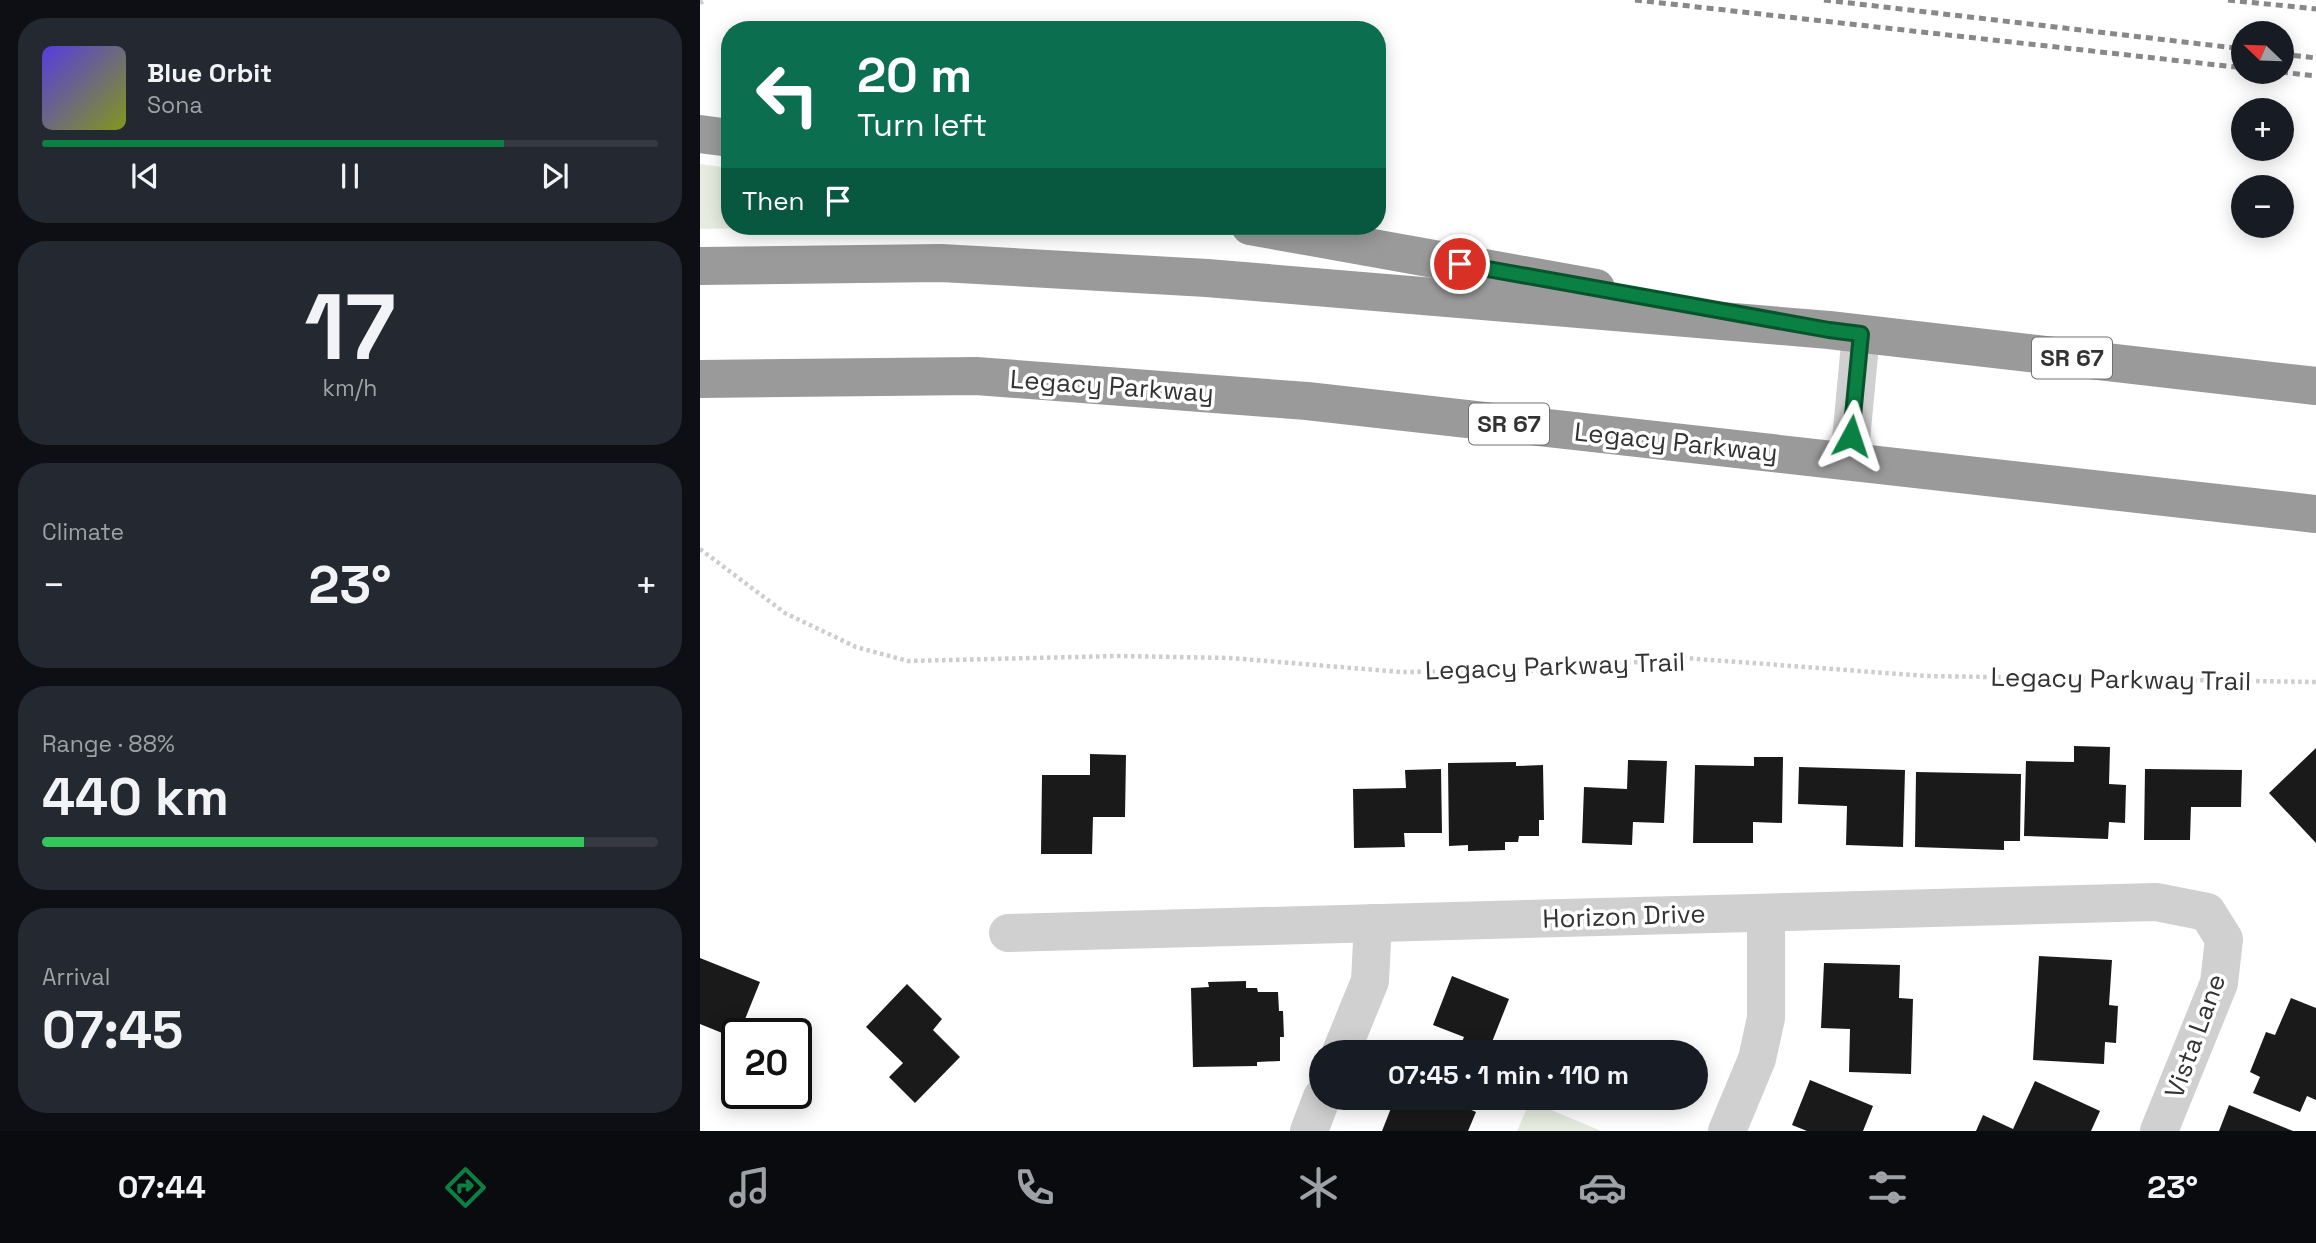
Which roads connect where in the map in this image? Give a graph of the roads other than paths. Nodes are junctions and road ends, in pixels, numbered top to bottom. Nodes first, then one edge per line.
1 (700, 134) edge
2 (721, 137) edge
3 (1301, 235) edge
4 (700, 266) edge
5 (1845, 332) junction
6 (700, 379) edge
7 (2316, 386) edge
8 (1849, 461) junction
9 (2316, 514) edge
10 (1766, 912) junction
11 (1373, 923) junction
12 (1008, 933) dead end
13 (2224, 939) joint
14 (1346, 1040) edge
15 (1317, 1110) edge
16 (1308, 1131) edge
17 (1727, 1131) edge
18 (2159, 1131) edge

1 - 2 highway
3 - 5 highway
4 - 5 highway
5 - 7 highway, SR 67
5 - 8 street
6 - 8 highway, Legacy Parkway / SR 67
8 - 9 highway, Legacy Parkway / SR 67
10 - 11 street, Horizon Drive
10 - 13 street, Horizon Drive
10 - 17 street
11 - 12 street, Horizon Drive
11 - 14 street
13 - 18 street, Vista Lane
15 - 16 street

